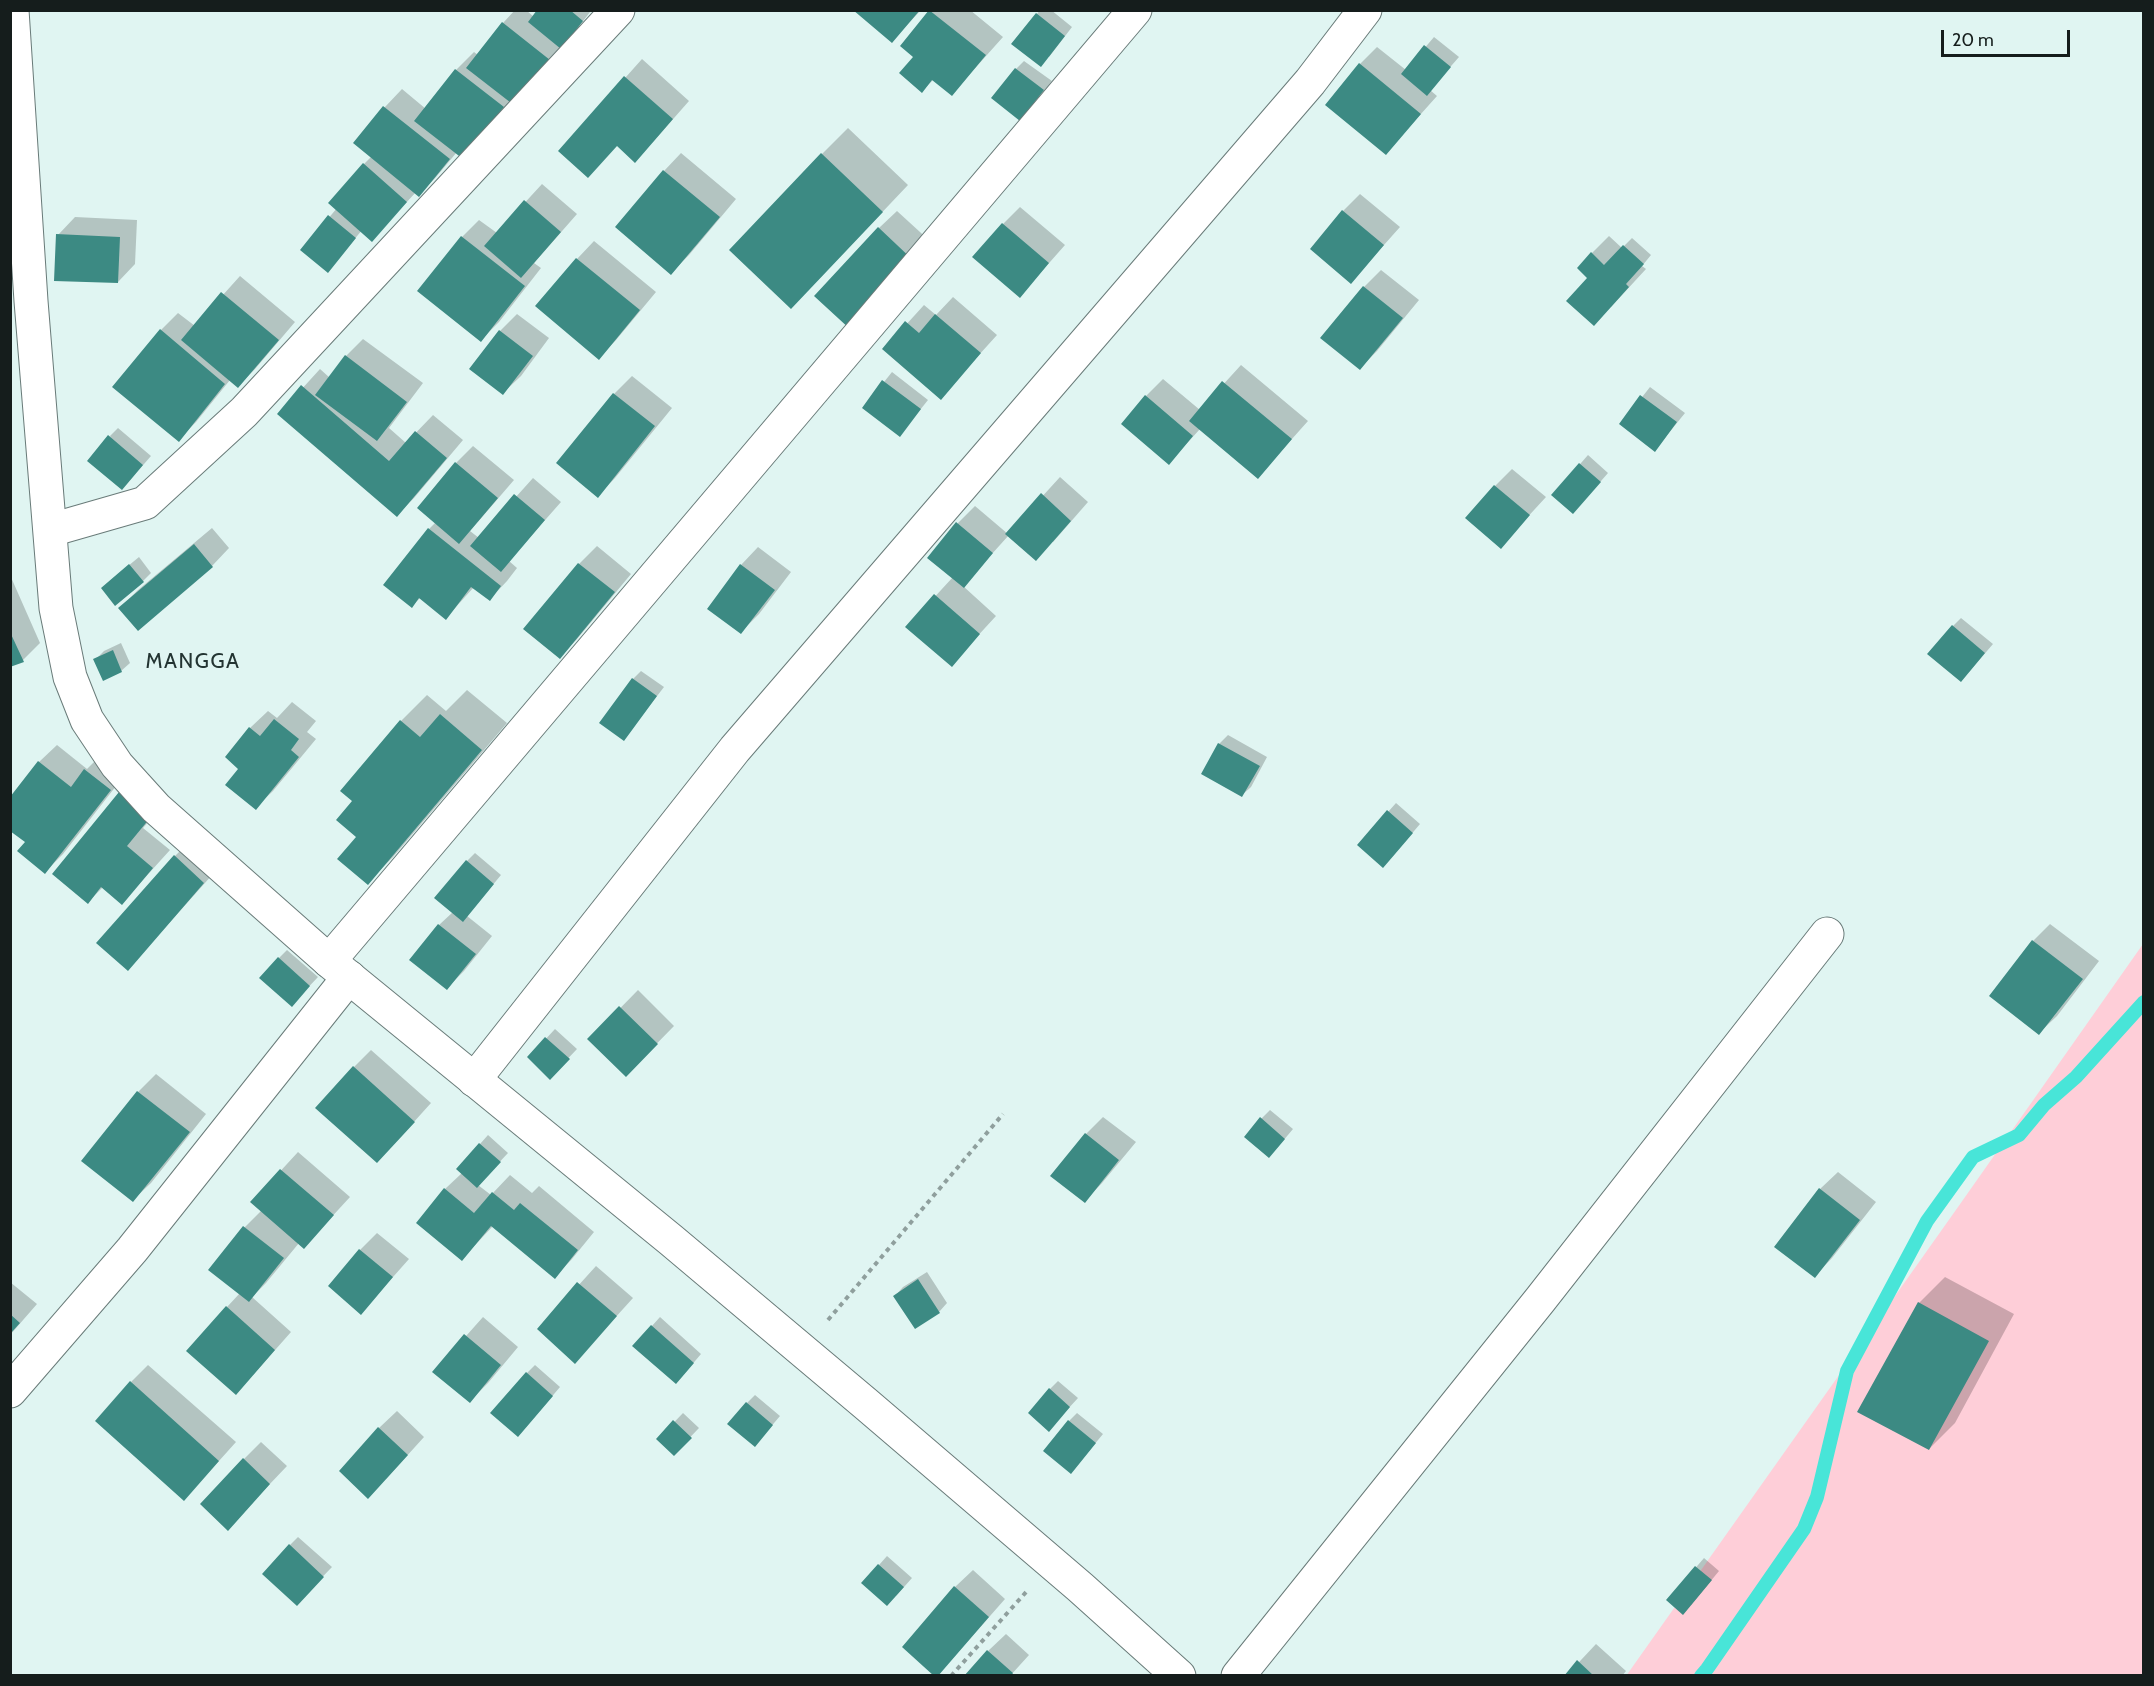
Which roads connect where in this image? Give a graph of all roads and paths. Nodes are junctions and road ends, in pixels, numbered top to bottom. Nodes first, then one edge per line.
1 (12, 10) edge
2 (618, 10) edge
3 (1135, 10) edge
4 (1365, 10) edge
5 (21, 307) edge
6 (51, 530) junction
7 (1827, 934) dead end
8 (339, 969) junction
9 (474, 1080) junction
10 (1003, 1114) dead end
11 (803, 1351) junction
12 (10, 1391) edge
13 (1052, 1563) junction
14 (951, 1676) edge
15 (1179, 1676) edge
16 (1238, 1676) edge

1 - 5 street
2 - 6 street
3 - 8 street
4 - 9 street
5 - 6 street
6 - 8 street
7 - 16 street
8 - 9 street
8 - 12 street
9 - 11 street
10 - 11 path
11 - 13 street
13 - 14 path
13 - 15 street

